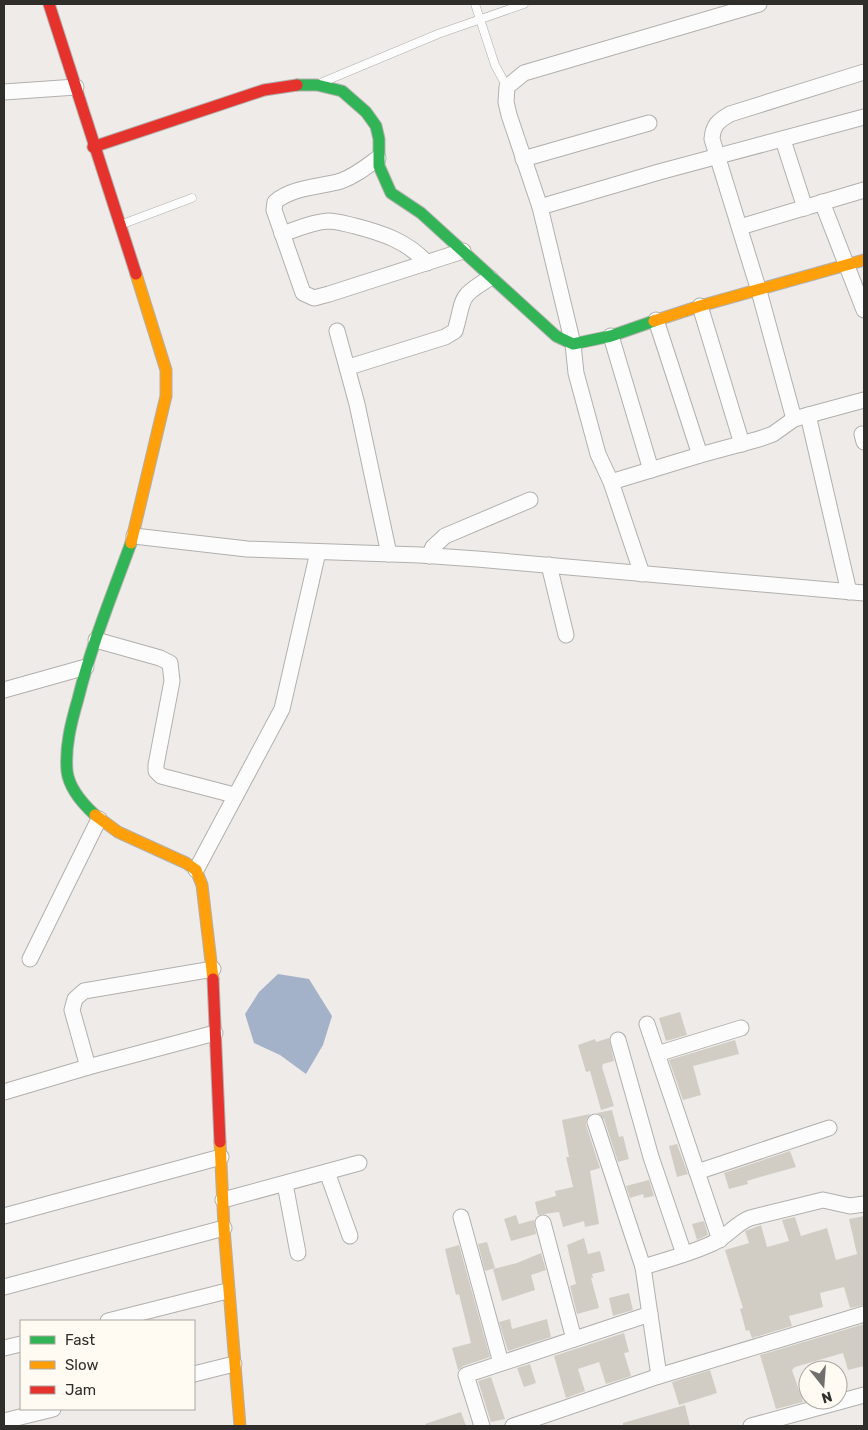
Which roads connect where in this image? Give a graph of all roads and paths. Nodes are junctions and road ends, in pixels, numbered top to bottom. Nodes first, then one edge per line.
1 (49, 4) edge
2 (475, 4) edge
3 (524, 4) edge
4 (759, 4) edge
5 (480, 19) junction
6 (864, 72) edge
7 (317, 84) junction
8 (76, 87) junction
9 (507, 87) junction
10 (4, 92) edge
11 (864, 117) edge
12 (649, 123) dead end
13 (783, 140) junction
14 (93, 147) junction
15 (718, 157) junction
16 (378, 158) junction
17 (522, 159) junction
18 (864, 190) edge
19 (192, 198) dead end
20 (822, 202) junction
21 (540, 207) junction
22 (805, 208) junction
23 (120, 225) junction
24 (740, 227) junction
25 (282, 234) junction
26 (463, 251) junction
27 (864, 260) edge
28 (426, 263) junction
29 (846, 265) junction
30 (490, 278) junction
31 (759, 291) junction
32 (700, 306) junction
33 (864, 310) edge
34 (656, 320) junction
35 (337, 331) dead end
36 (610, 336) junction
37 (573, 344) junction
38 (349, 367) junction
39 (864, 400) edge
40 (801, 417) junction
41 (742, 444) junction
42 (700, 455) junction
43 (651, 470) junction
44 (611, 482) junction
45 (530, 500) dead end
46 (134, 536) junction
47 (318, 552) junction
48 (389, 554) junction
49 (429, 556) junction
50 (549, 565) junction
51 (642, 574) junction
52 (857, 593) edge
53 (566, 635) dead end
54 (96, 640) junction
55 (86, 667) junction
56 (4, 690) edge
57 (234, 795) junction
58 (99, 819) junction
59 (196, 870) junction
60 (30, 960) dead end
61 (213, 969) junction
62 (647, 1024) dead end
63 (741, 1028) dead end
64 (216, 1033) junction
65 (618, 1040) dead end
66 (657, 1054) junction
67 (88, 1066) junction
68 (4, 1092) edge
69 (594, 1122) dead end
70 (829, 1128) dead end
71 (221, 1157) junction
72 (359, 1163) dead end
73 (327, 1172) junction
74 (697, 1172) junction
75 (286, 1184) junction
76 (223, 1200) junction
77 (864, 1204) edge
78 (4, 1216) edge
79 (461, 1217) dead end
80 (543, 1223) dead end
81 (224, 1228) junction
82 (350, 1236) dead end
83 (720, 1240) junction
84 (298, 1253) dead end
85 (684, 1254) junction
86 (643, 1267) junction
87 (4, 1287) edge
88 (228, 1290) junction
89 (650, 1314) junction
90 (864, 1314) edge
91 (112, 1320) edge
92 (574, 1339) junction
93 (20, 1344) edge
94 (4, 1348) edge
95 (501, 1363) junction
96 (234, 1364) junction
97 (195, 1374) edge
98 (659, 1376) junction
99 (864, 1395) edge
100 (50, 1410) edge
101 (4, 1421) edge
102 (240, 1426) edge
103 (482, 1426) edge
104 (513, 1426) edge
105 (751, 1426) edge

1 - 8 street
2 - 5 lane
3 - 5 lane
4 - 9 street
5 - 7 lane
5 - 9 lane
6 - 15 street
7 - 14 street
7 - 16 street
8 - 10 street
8 - 14 street
9 - 17 street
11 - 13 street
12 - 17 street
13 - 15 street
13 - 22 street
14 - 23 street
15 - 21 street
15 - 24 street
16 - 25 street
16 - 26 street
17 - 21 street
18 - 20 street
19 - 23 lane
20 - 22 street
20 - 29 street
21 - 37 street
22 - 24 street
23 - 46 street
24 - 31 street
25 - 28 street
25 - 28 street
26 - 28 street
26 - 30 street
27 - 29 street
29 - 31 street
29 - 33 street
30 - 37 street
30 - 38 street
31 - 32 street
31 - 40 street
32 - 34 street
32 - 41 street
34 - 36 street
34 - 42 street
35 - 38 street
36 - 37 street
36 - 43 street
37 - 44 street
38 - 48 street
39 - 40 street
40 - 41 street
40 - 52 street
41 - 42 street
42 - 43 street
43 - 44 street
44 - 51 street
45 - 49 street
46 - 47 street
46 - 54 street
47 - 48 street
47 - 57 street
48 - 49 street
49 - 50 street
50 - 51 street
50 - 53 street
51 - 52 street
54 - 55 street
54 - 57 street
55 - 56 street
55 - 58 street
57 - 59 street
58 - 59 street
58 - 60 street
59 - 61 street
61 - 64 street
61 - 67 street
62 - 66 street
63 - 66 street
64 - 67 street
64 - 71 street
65 - 85 street
66 - 74 street
67 - 68 street
69 - 86 street
70 - 74 street
71 - 76 street
71 - 78 street
72 - 73 street
73 - 75 street
73 - 82 street
74 - 83 street
75 - 76 street
75 - 84 street
76 - 81 street
77 - 83 street
79 - 95 street
80 - 92 street
81 - 87 street
81 - 88 street
83 - 85 street
85 - 86 street
86 - 89 street
88 - 91 street
88 - 96 street
89 - 92 street
89 - 98 street
90 - 98 street
92 - 95 street
93 - 94 street
95 - 103 street
96 - 97 street
96 - 102 street
98 - 104 street
99 - 105 street
100 - 101 street

